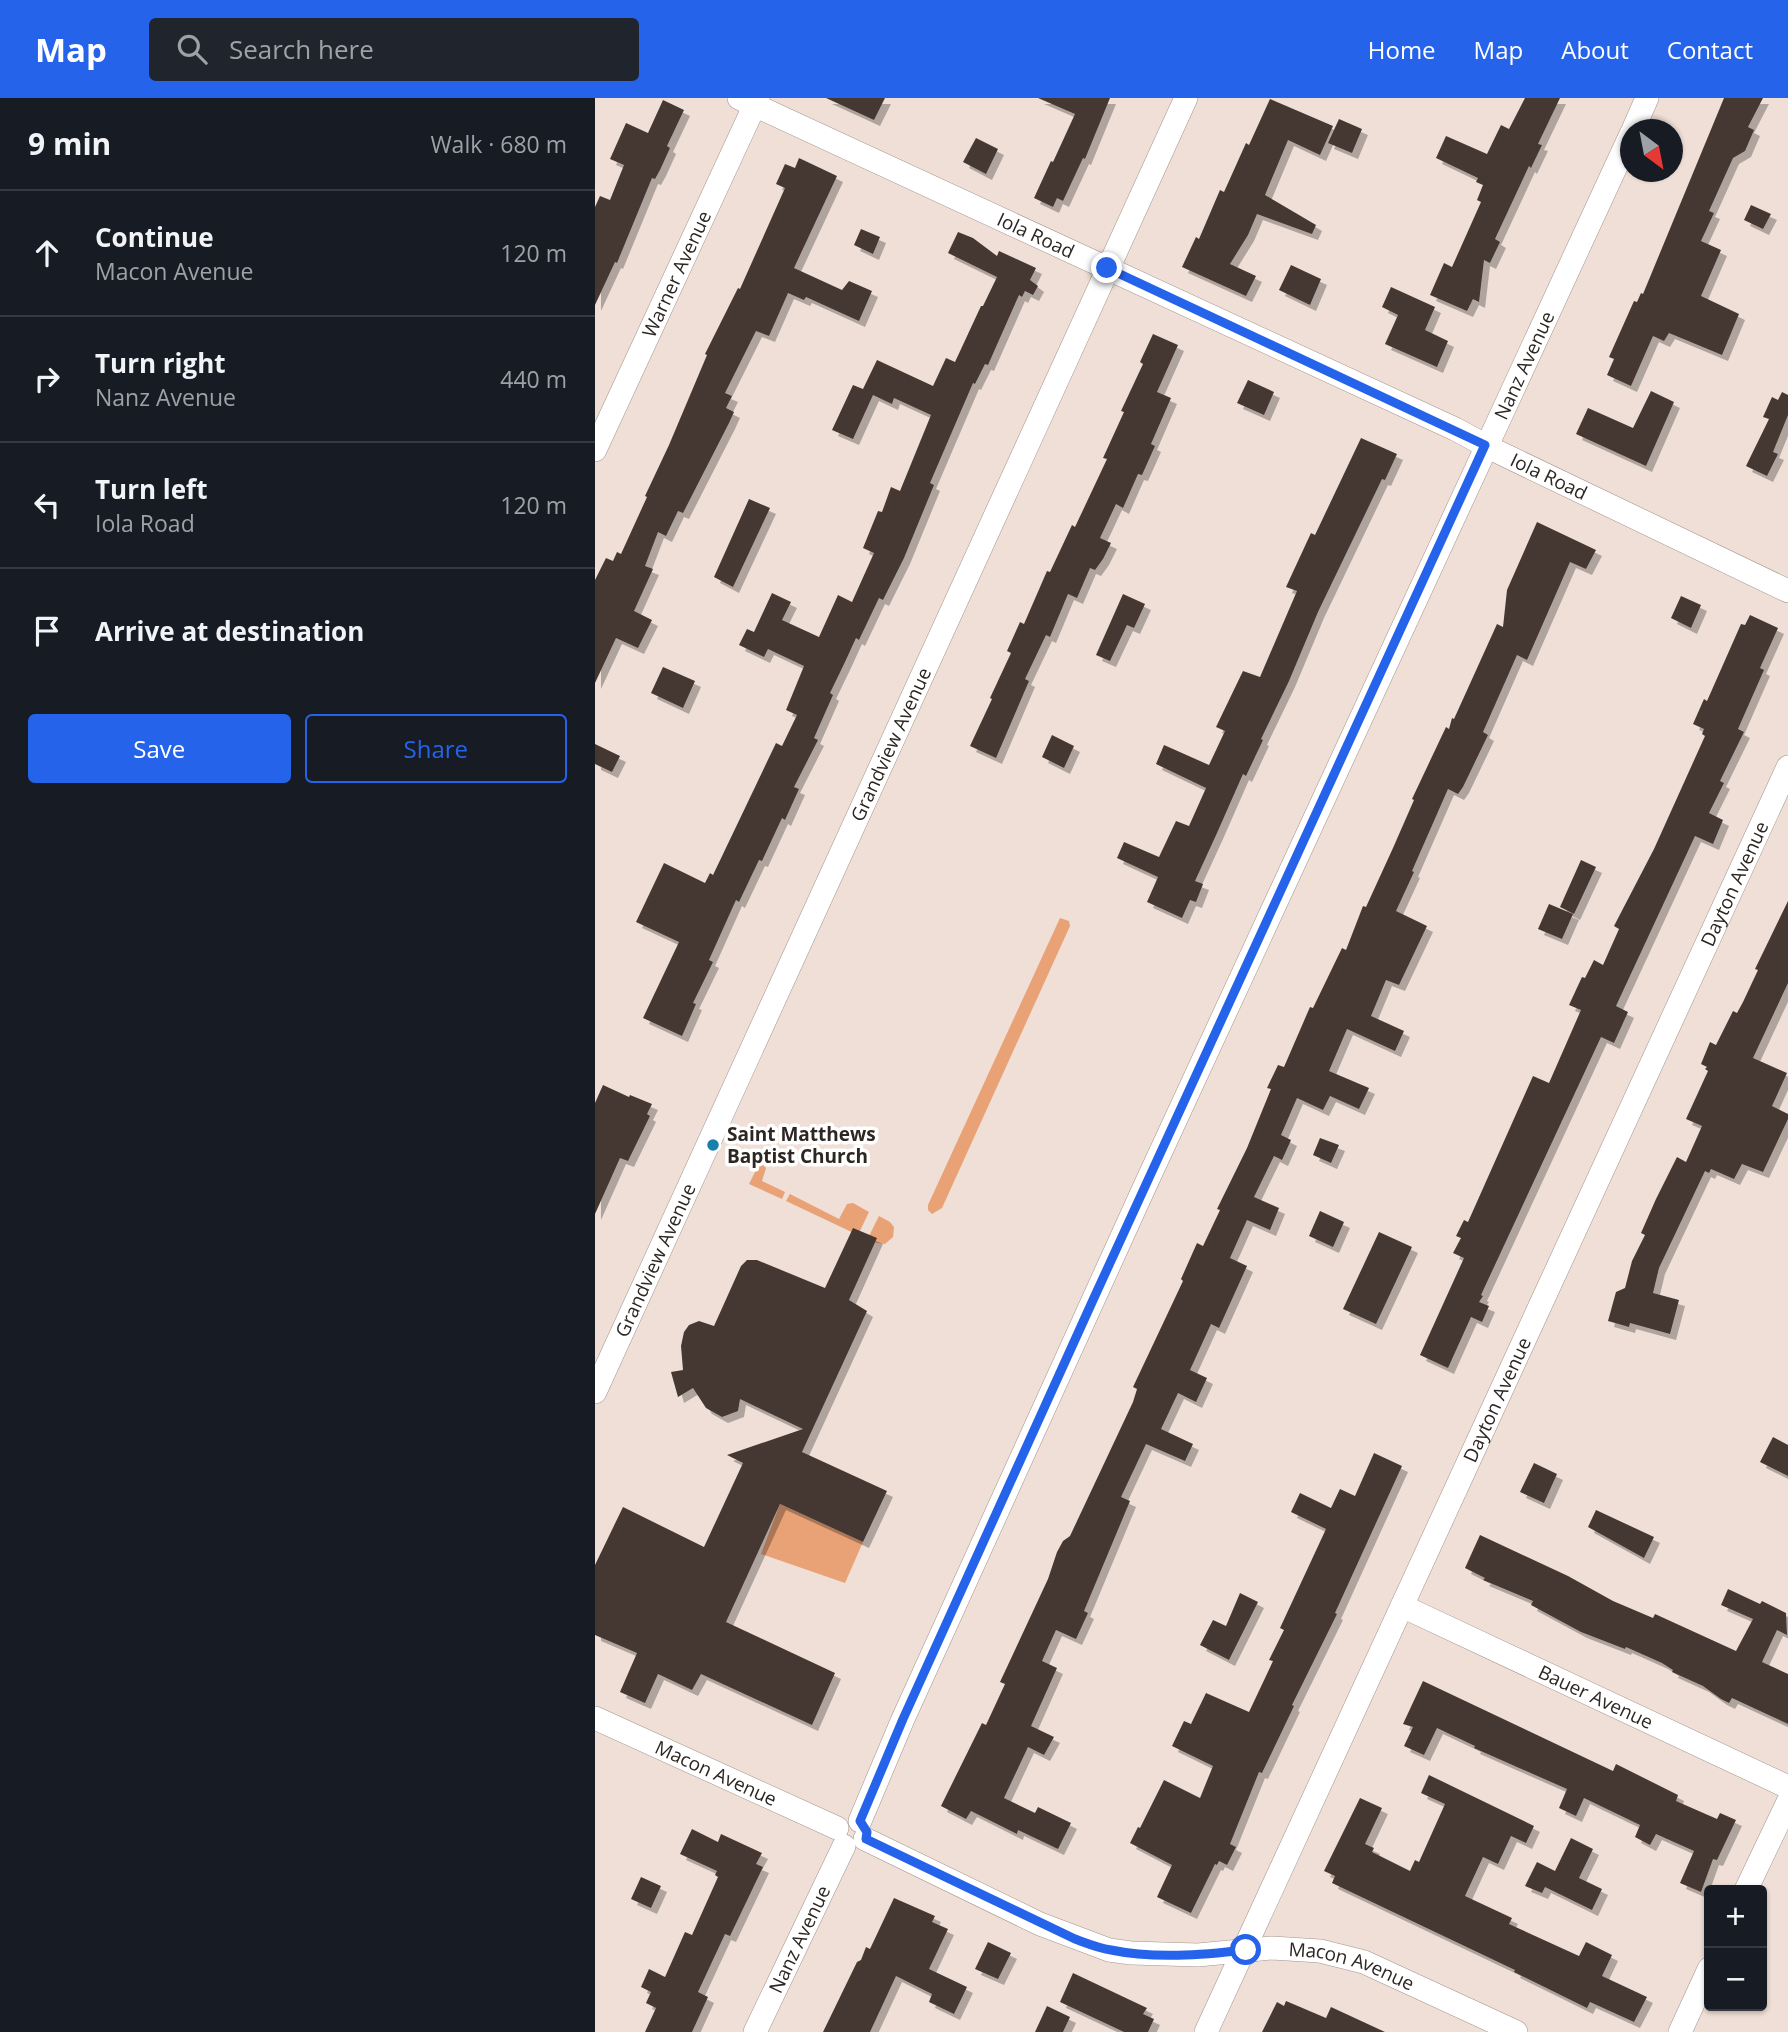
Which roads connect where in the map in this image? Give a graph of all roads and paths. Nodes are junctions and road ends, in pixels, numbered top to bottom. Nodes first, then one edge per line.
1 (1186, 98) edge
2 (1647, 98) edge
3 (751, 101) edge
4 (1638, 119) edge
5 (1620, 158) edge
6 (1107, 268) junction
7 (1485, 445) junction
8 (595, 450) edge
9 (1788, 591) edge
10 (1788, 766) edge
11 (595, 1392) edge
12 (1402, 1606) junction
13 (595, 1718) edge
14 (1788, 1787) edge
15 (1788, 1802) edge
16 (852, 1833) junction
17 (1749, 1885) edge
18 (1246, 1950) junction
19 (1704, 1980) edge
20 (755, 2032) edge
21 (1206, 2032) edge
22 (1516, 2032) edge
23 (1680, 2032) edge

1 - 6 street, Grandview Avenue
2 - 4 street, Nanz Avenue
3 - 6 street, Iola Road
3 - 8 street, Warner Avenue
5 - 7 street, Nanz Avenue
6 - 7 street, Iola Road
6 - 11 street, Grandview Avenue
7 - 9 street, Iola Road
7 - 16 street, Nanz Avenue
10 - 12 street, Dayton Avenue
12 - 14 street, Bauer Avenue
12 - 18 street, Dayton Avenue
13 - 16 street, Macon Avenue
15 - 17 street
16 - 18 street, Macon Avenue
16 - 20 street, Nanz Avenue
18 - 21 street, Dayton Avenue
18 - 22 street, Macon Avenue
19 - 23 street

